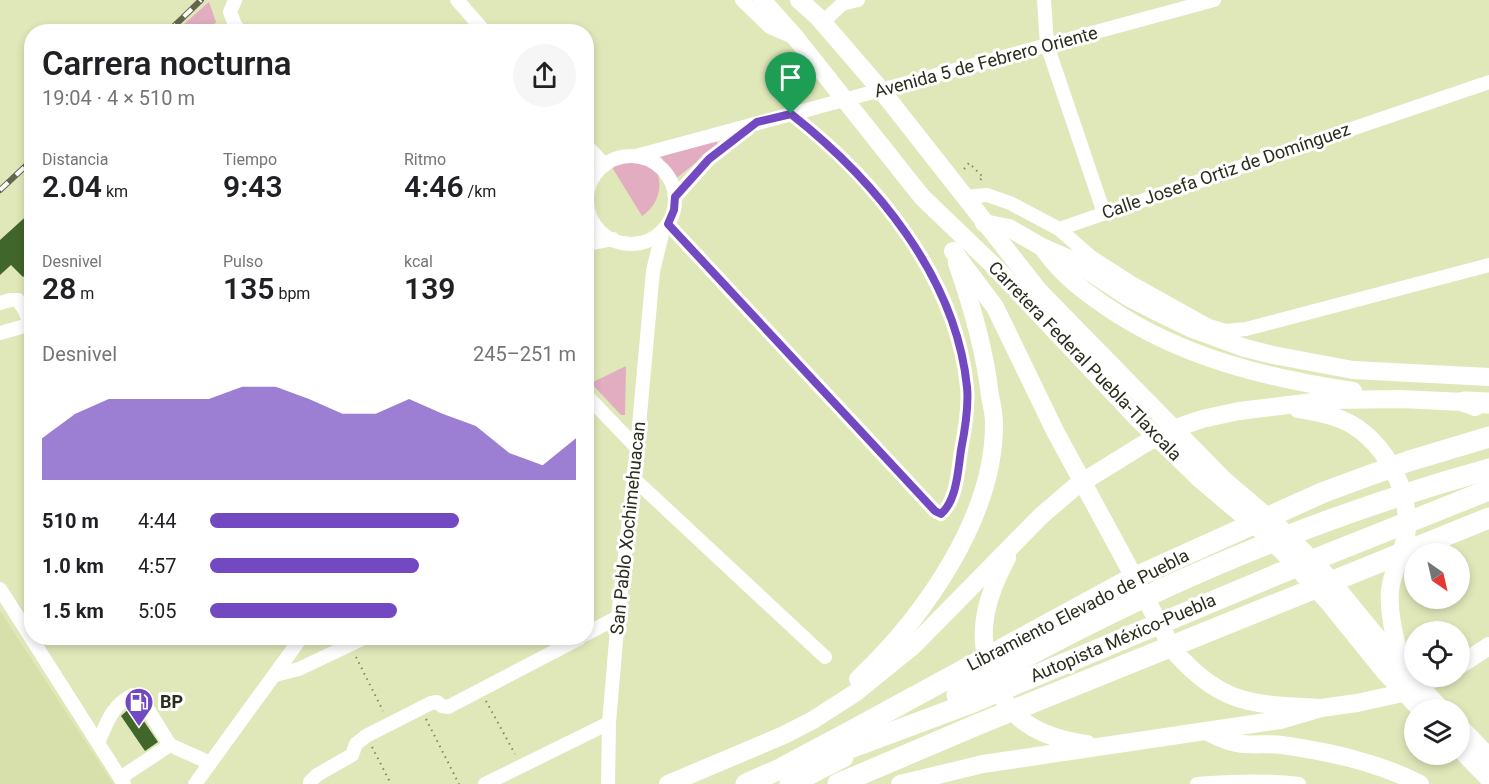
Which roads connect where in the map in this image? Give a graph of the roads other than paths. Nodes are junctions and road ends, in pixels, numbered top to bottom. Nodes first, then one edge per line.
1 (457, 0) edge
2 (742, 0) edge
3 (762, 0) edge
4 (799, 0) edge
5 (858, 0) edge
6 (1044, 0) edge
7 (1214, 0) edge
8 (232, 6) edge
9 (818, 13) edge
10 (235, 24) edge
11 (478, 24) edge
12 (795, 37) junction
13 (1047, 45) junction
14 (1489, 82) edge
15 (881, 90) junction
16 (846, 100) junction
17 (791, 114) junction
18 (757, 122) junction
19 (636, 156) junction
20 (597, 169) edge
21 (965, 196) junction
22 (675, 197) junction
23 (934, 209) junction
24 (1104, 213) junction
25 (594, 220) edge
26 (984, 223) junction
27 (665, 227) junction
28 (1059, 229) junction
29 (613, 239) junction
30 (594, 243) edge
31 (634, 243) junction
32 (1042, 247) junction
33 (953, 251) junction
34 (1489, 265) edge
35 (653, 271) junction
36 (0, 303) edge
37 (24, 309) edge
38 (24, 326) edge
39 (0, 333) edge
40 (1489, 376) edge
41 (1400, 399) junction
42 (1464, 402) junction
43 (594, 403) edge
44 (1489, 403) edge
45 (1276, 407) junction
46 (1489, 413) edge
47 (1489, 436) edge
48 (637, 448) junction
49 (1489, 468) edge
50 (633, 478) junction
51 (1489, 490) edge
52 (1489, 518) edge
53 (1022, 535) junction
54 (0, 589) edge
55 (618, 617) junction
56 (24, 627) edge
57 (594, 630) edge
58 (36, 645) edge
59 (296, 645) edge
60 (347, 645) edge
61 (567, 645) edge
62 (1489, 646) edge
63 (825, 657) dead end
64 (1470, 659) edge
65 (1403, 669) junction
66 (275, 675) junction
67 (1414, 687) edge
68 (1411, 699) edge
69 (1432, 699) edge
70 (1321, 708) junction
71 (813, 720) junction
72 (609, 723) junction
73 (1204, 730) junction
74 (1470, 737) edge
75 (98, 743) junction
76 (170, 745) junction
77 (1100, 747) junction
78 (1489, 757) edge
79 (1470, 759) edge
80 (210, 763) junction
81 (951, 777) edge
82 (1489, 779) edge
83 (122, 781) edge
84 (195, 784) edge
85 (310, 784) edge
86 (485, 784) edge
87 (608, 784) edge
88 (668, 784) edge
89 (747, 784) edge
90 (756, 784) edge
91 (790, 784) edge
92 (838, 784) edge
93 (900, 784) edge
94 (1197, 784) edge
95 (1299, 784) edge
96 (1420, 784) edge

1 - 11 street
2 - 12 street
3 - 12 main road, Carretera Federal Puebla-Tlaxcala
4 - 9 main road, Carretera Federal Puebla-Tlaxcala
5 - 9 street
6 - 13 street
7 - 13 street, Avenida 5 de Febrero Oriente
8 - 10 street
9 - 15 main road, Carretera Federal Puebla-Tlaxcala
12 - 16 main road, Carretera Federal Puebla-Tlaxcala
13 - 15 street, Avenida 5 de Febrero Oriente
13 - 24 street
14 - 24 street, Calle Josefa Ortiz de Domínguez
15 - 16 street, Avenida 5 de Febrero Oriente
15 - 21 main road, Carretera Federal Puebla-Tlaxcala
16 - 17 street, Avenida 5 de Febrero Oriente
16 - 23 main road, Carretera Federal Puebla-Tlaxcala
17 - 18 street, Avenida 5 de Febrero Oriente
17 - 27 street
18 - 19 street, Avenida 5 de Febrero Oriente
18 - 22 street, Avenida 5 de Febrero Oriente
19 - 20 street
19 - 22 street
21 - 26 main road, Carretera Federal Puebla-Tlaxcala
21 - 28 street
22 - 27 street
23 - 33 main road
23 - 68 main road, Carretera Federal Puebla-Tlaxcala
24 - 28 street, Calle Josefa Ortiz de Domínguez
25 - 29 street
26 - 32 main road
26 - 65 main road, Carretera Federal Puebla-Tlaxcala
27 - 31 street
27 - 35 street, San Pablo Xochimehuacan
28 - 34 street
29 - 30 street
29 - 31 street
31 - 35 street
32 - 40 main road
32 - 41 main road
33 - 70 main road
33 - 71 main road
35 - 48 street, San Pablo Xochimehuacan
36 - 37 street
38 - 39 street
41 - 42 main road
41 - 45 main road
42 - 44 highway
42 - 46 main road
43 - 48 street
45 - 53 main road
45 - 65 main road
47 - 89 highway, Libramiento Elevado de Puebla
48 - 50 street, San Pablo Xochimehuacan
49 - 91 highway, Libramiento Elevado de Puebla
50 - 55 street, San Pablo Xochimehuacan
50 - 63 street
51 - 90 highway, Autopista México-Puebla
52 - 92 highway, Autopista México-Puebla
53 - 71 main road
53 - 77 main road
54 - 56 street
55 - 57 street
55 - 72 street, San Pablo Xochimehuacan
58 - 75 street
59 - 66 street
60 - 66 street
61 - 85 street
62 - 64 main road
65 - 69 main road, Carretera Federal Puebla-Tlaxcala
66 - 80 street
67 - 70 main road
70 - 73 main road
71 - 88 main road
72 - 86 street
72 - 87 street, San Pablo Xochimehuacan
73 - 77 main road
73 - 96 main road
74 - 78 main road
75 - 76 street
75 - 83 street
76 - 80 street
76 - 83 street
77 - 81 main road
79 - 82 main road
80 - 84 street
81 - 93 main road
94 - 95 street

